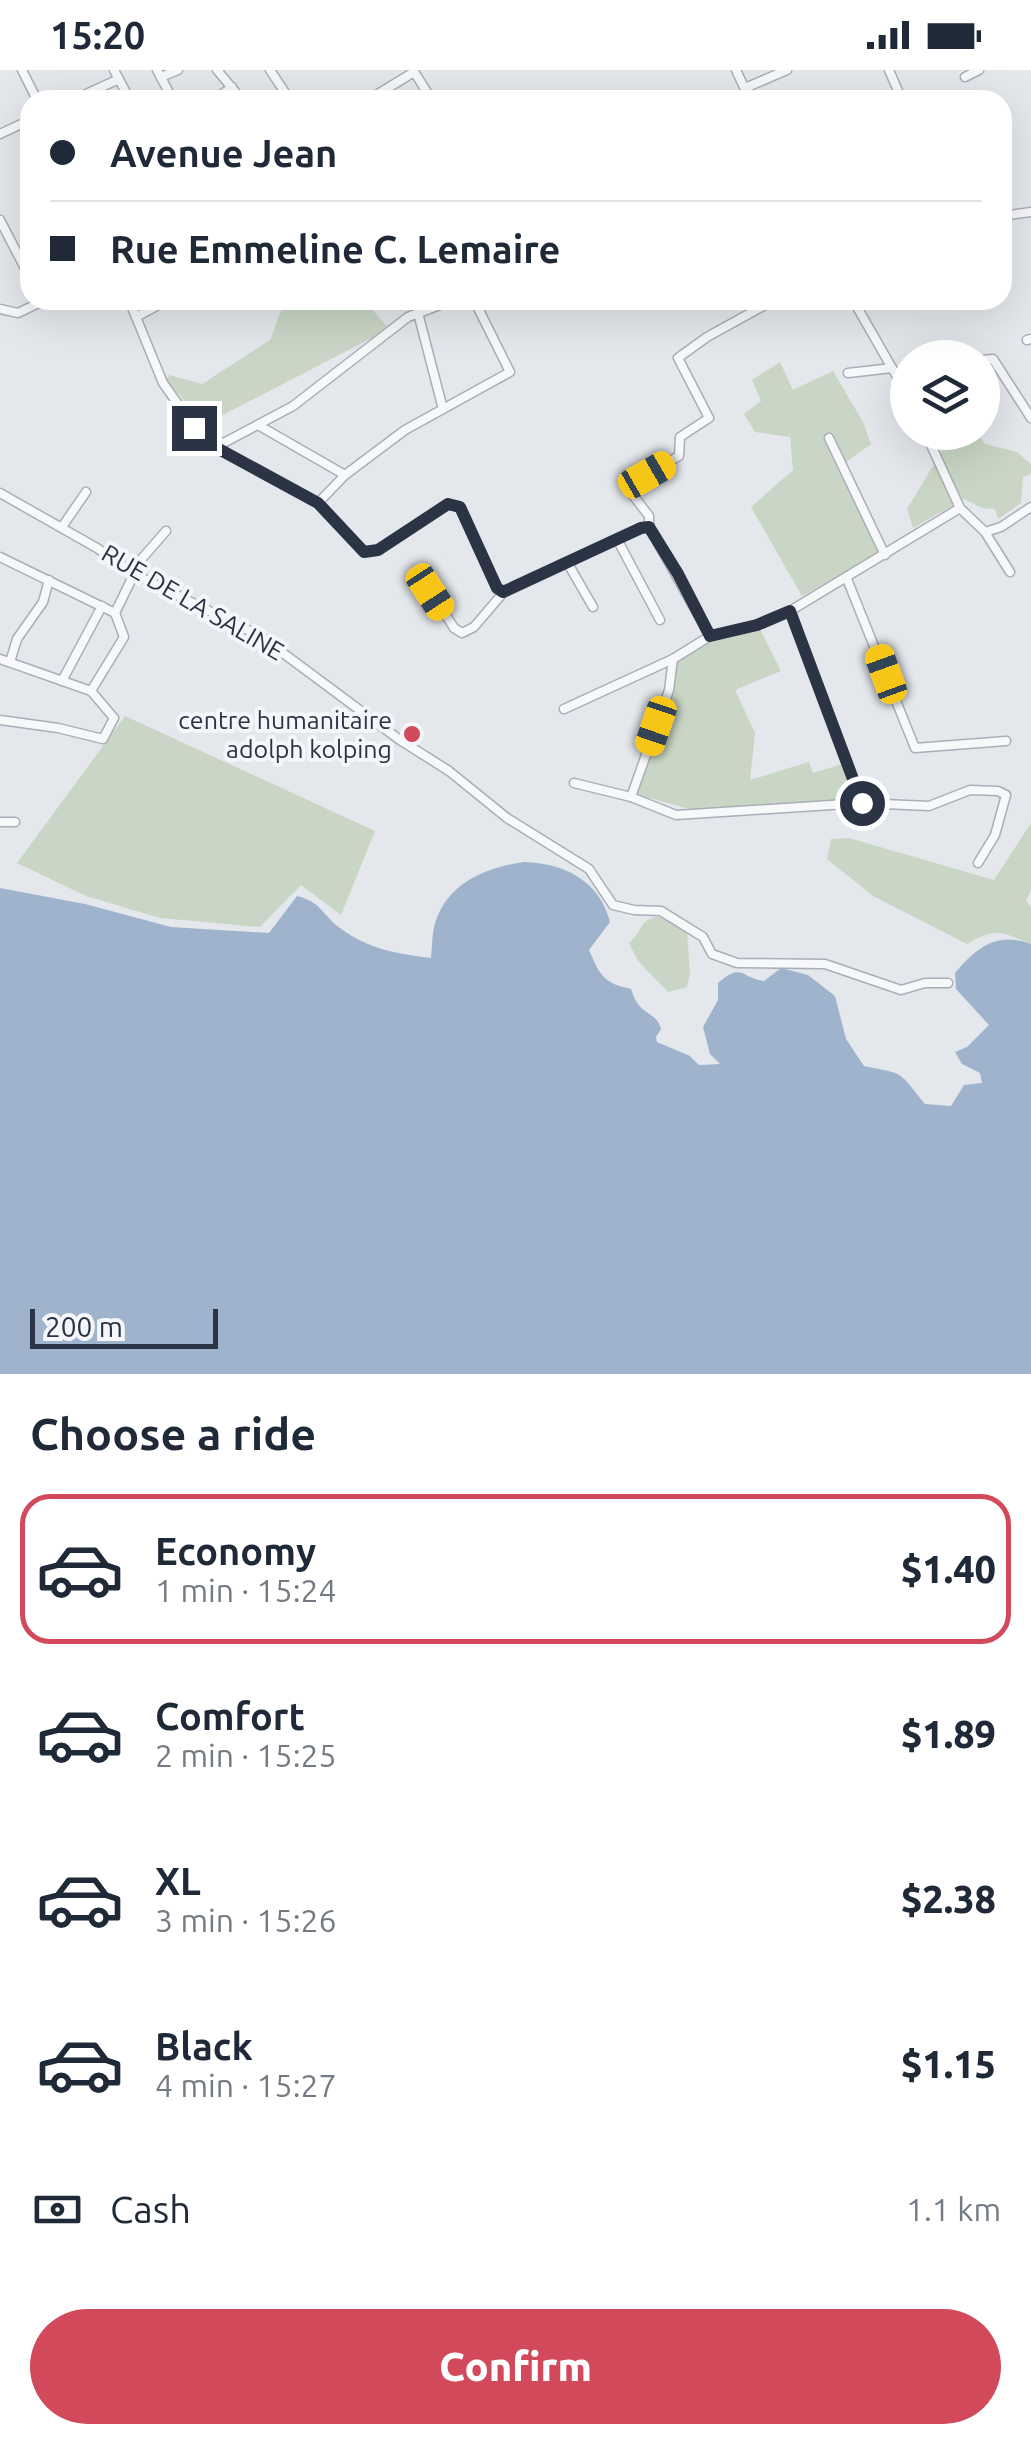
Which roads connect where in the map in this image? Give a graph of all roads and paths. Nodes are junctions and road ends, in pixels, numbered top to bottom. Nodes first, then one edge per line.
1 (178, 70) edge
2 (217, 70) edge
3 (736, 70) edge
4 (788, 70) edge
5 (979, 70) edge
6 (414, 71) edge
7 (159, 73) edge
8 (116, 74) edge
9 (965, 77) dead end
10 (232, 87) junction
11 (745, 88) joint
12 (90, 90) edge
13 (228, 90) edge
14 (234, 90) edge
15 (384, 90) edge
16 (0, 220) edge
17 (20, 253) edge
18 (0, 309) edge
19 (24, 310) edge
20 (133, 310) edge
21 (149, 310) edge
22 (426, 310) edge
23 (479, 310) edge
24 (757, 310) edge
25 (859, 310) edge
26 (418, 313) junction
27 (136, 317) junction
28 (890, 365) edge
29 (890, 368) edge
30 (1000, 370) edge
31 (848, 373) dead end
32 (443, 409) junction
33 (1031, 418) edge
34 (258, 425) junction
35 (829, 438) dead end
36 (216, 448) junction
37 (933, 450) edge
38 (345, 475) junction
39 (86, 492) dead end
40 (0, 493) edge
41 (318, 503) junction
42 (1031, 507) edge
43 (960, 508) junction
44 (62, 527) junction
45 (649, 527) junction
46 (166, 531) dead end
47 (985, 532) junction
48 (617, 540) junction
49 (885, 555) junction
50 (0, 557) edge
51 (567, 562) junction
52 (133, 572) junction
53 (1010, 572) dead end
54 (847, 578) junction
55 (49, 580) junction
56 (430, 592) dead end
57 (503, 592) junction
58 (102, 606) junction
59 (594, 607) dead end
60 (790, 611) junction
61 (115, 613) junction
62 (660, 620) dead end
63 (710, 636) junction
64 (0, 659) edge
65 (673, 659) junction
66 (10, 662) junction
67 (62, 681) junction
68 (91, 691) junction
69 (564, 709) dead end
70 (0, 720) edge
71 (1006, 741) dead end
72 (574, 783) dead end
73 (631, 797) junction
74 (862, 803) junction
75 (0, 822) edge
76 (15, 822) dead end
77 (978, 863) dead end
78 (948, 983) dead end

1 - 7 street
2 - 10 street
3 - 11 street
4 - 11 street
5 - 9 street
6 - 15 street
8 - 12 street
10 - 13 street
10 - 14 street
16 - 17 street
18 - 19 street
20 - 27 street
21 - 27 street
22 - 26 street
23 - 32 street
24 - 45 street
25 - 28 street
26 - 32 street
26 - 34 street
27 - 36 street
29 - 31 street
30 - 33 street
32 - 38 street
34 - 36 street
34 - 38 street
35 - 49 street
36 - 41 street
37 - 43 street
38 - 41 street
39 - 44 street
40 - 44 street, RUE DE LA SALINE
41 - 57 street
42 - 47 street
43 - 47 street
43 - 49 street
44 - 52 street, RUE DE LA SALINE
45 - 48 street
45 - 63 street
46 - 52 street
47 - 53 street
48 - 51 street
48 - 62 street
49 - 54 street
50 - 55 street
51 - 57 street
51 - 59 street
52 - 61 street
52 - 78 street, RUE DE LA SALINE
54 - 60 street
54 - 71 street
55 - 58 street
55 - 66 street
56 - 57 street
58 - 61 street
58 - 67 street
60 - 63 street
60 - 74 street
61 - 68 street
63 - 65 street
64 - 66 street
65 - 69 street
65 - 73 street
66 - 67 street
67 - 68 street
68 - 70 street
72 - 73 street
73 - 74 street
74 - 77 street
75 - 76 street

